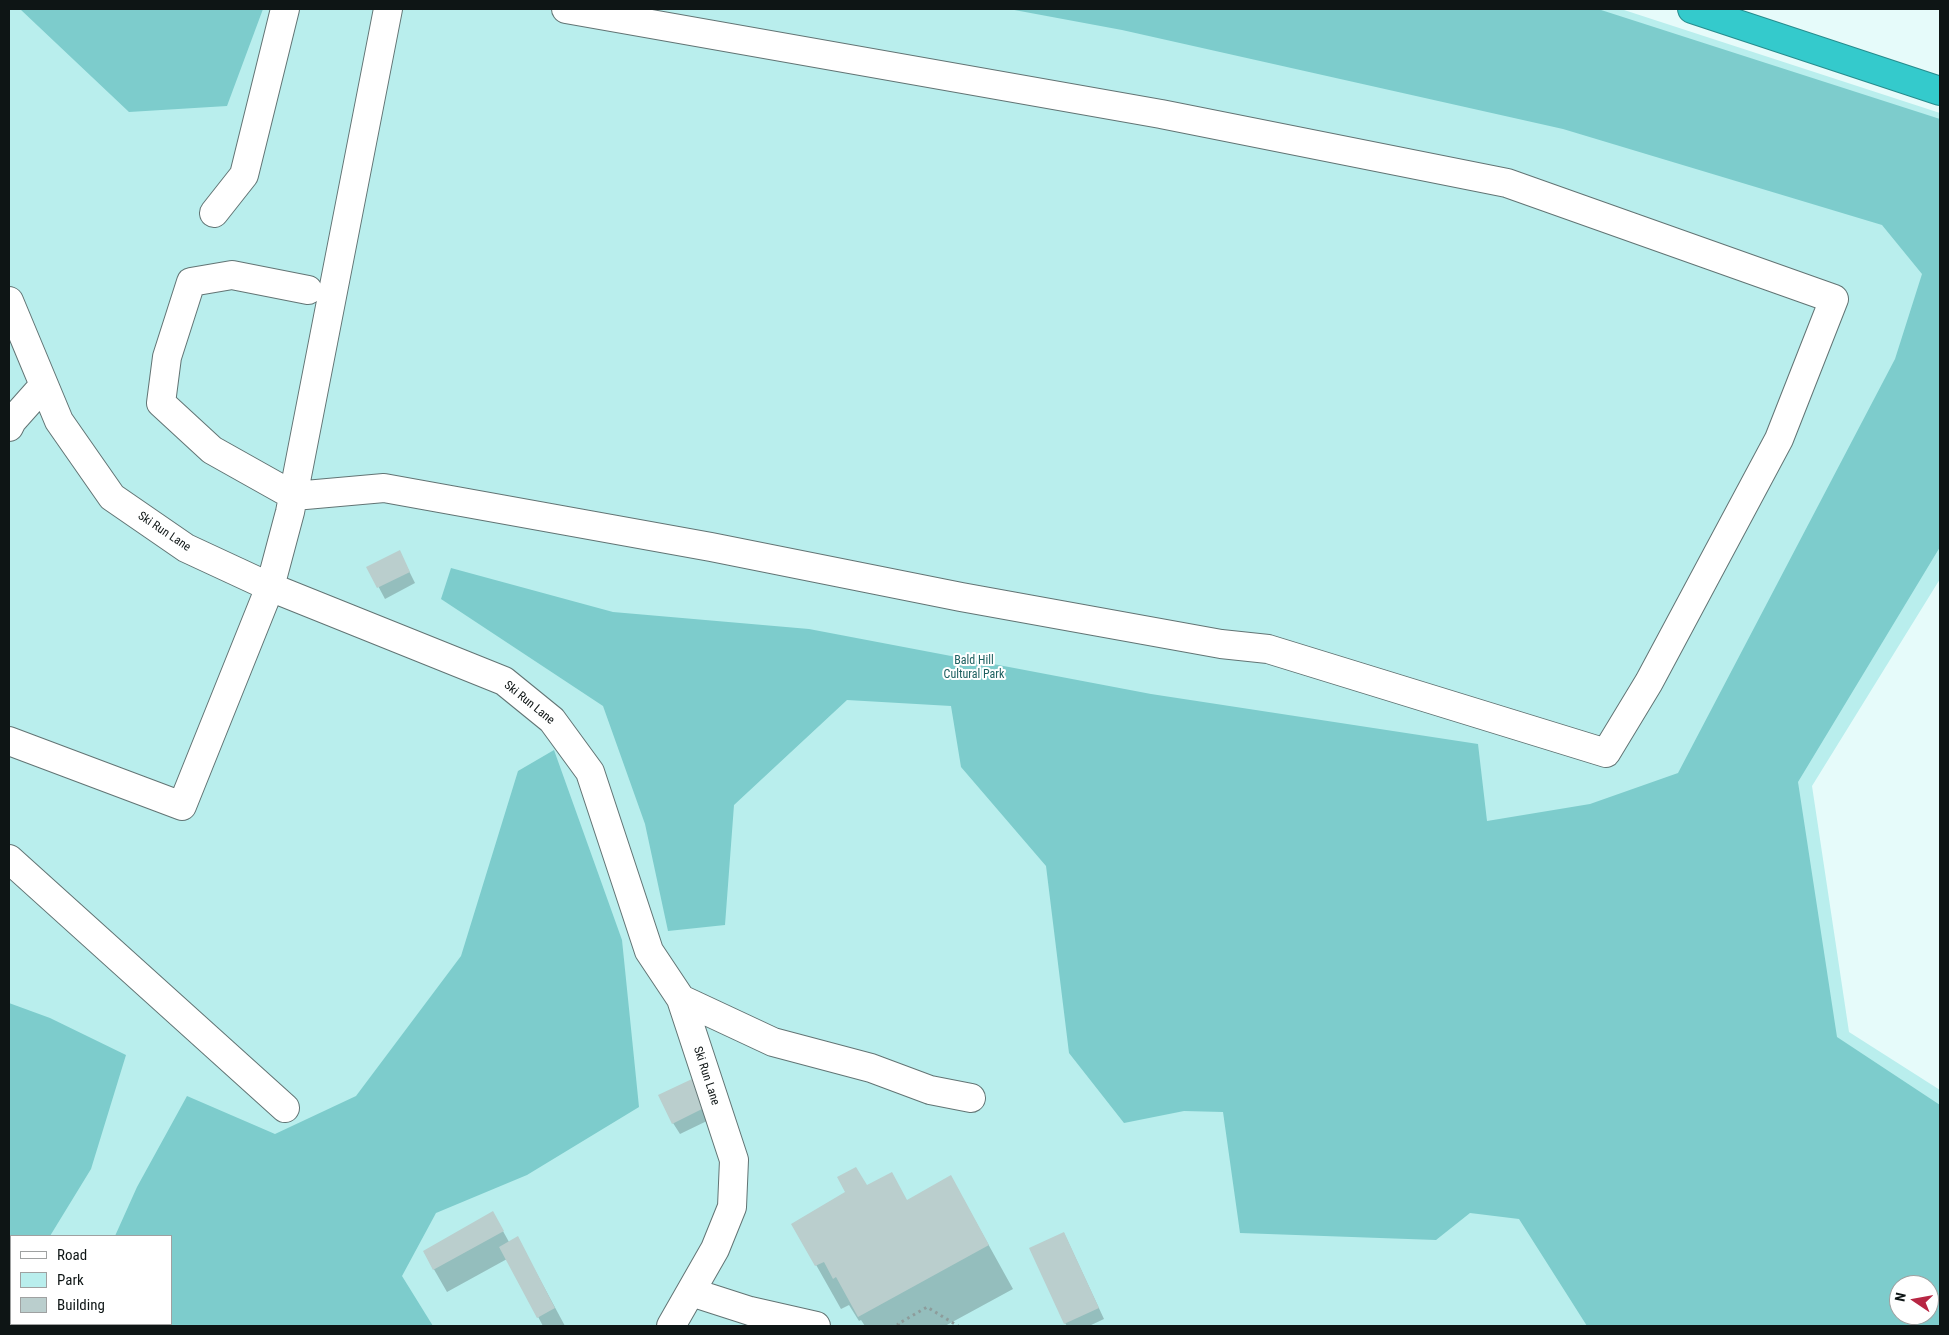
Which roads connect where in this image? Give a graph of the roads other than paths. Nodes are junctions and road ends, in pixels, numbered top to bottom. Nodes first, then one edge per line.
1 (285, 9) edge
2 (388, 9) edge
3 (566, 9) edge
4 (1692, 9) edge
5 (1940, 90) edge
6 (214, 213) dead end
7 (308, 290) dead end
8 (9, 301) edge
9 (44, 385) junction
10 (9, 427) edge
11 (294, 496) junction
12 (270, 587) junction
13 (9, 740) edge
14 (9, 859) edge
15 (681, 999) junction
16 (971, 1098) dead end
17 (285, 1108) dead end
18 (691, 1292) junction
19 (671, 1326) edge
20 (816, 1326) edge

1 - 6 street
2 - 11 street
3 - 11 street
4 - 5 highway
7 - 11 street
8 - 9 street, Ski Run Lane
9 - 10 street
9 - 12 street, Ski Run Lane
11 - 12 street
12 - 13 street
12 - 15 street, Ski Run Lane
14 - 17 street
15 - 16 street
15 - 18 street, Ski Run Lane
18 - 19 street, Ski Run Lane
18 - 20 street

